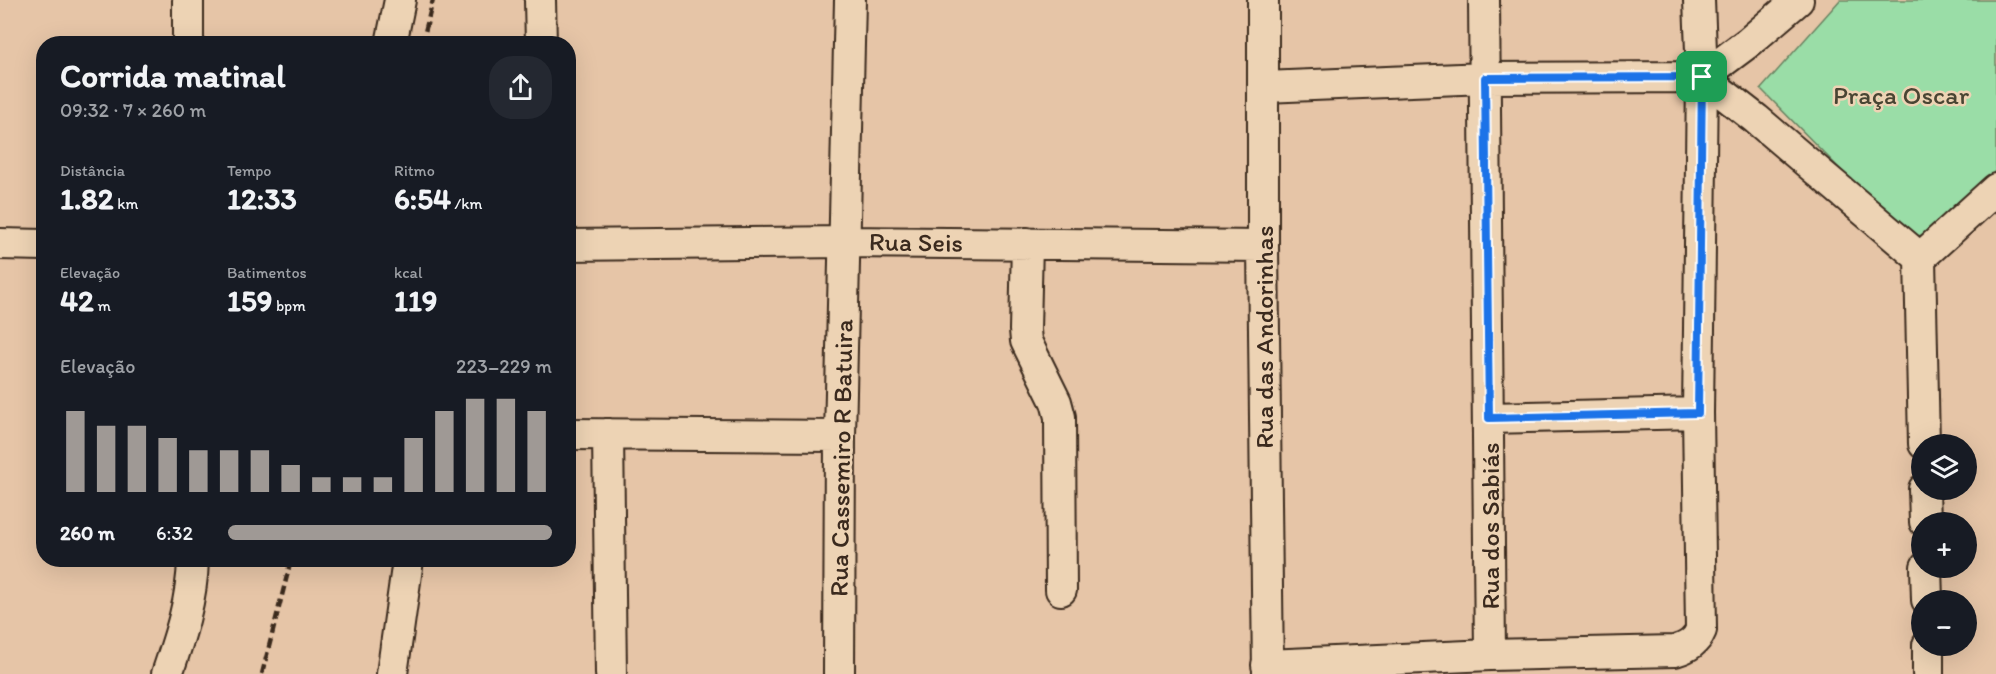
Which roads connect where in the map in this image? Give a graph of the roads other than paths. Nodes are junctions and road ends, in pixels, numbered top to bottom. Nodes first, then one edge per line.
1 (188, 0) edge
2 (400, 0) edge
3 (540, 0) edge
4 (850, 0) edge
5 (1263, 0) edge
6 (1484, 0) edge
7 (1700, 0) edge
8 (1798, 0) edge
9 (188, 36) edge
10 (393, 36) edge
11 (541, 36) edge
12 (1702, 77) junction
13 (1485, 78) junction
14 (1264, 87) junction
15 (1996, 189) edge
16 (845, 242) junction
17 (1027, 243) junction
18 (0, 244) edge
19 (36, 245) edge
20 (576, 245) edge
21 (1263, 246) junction
22 (1920, 258) junction
23 (1698, 413) junction
24 (1489, 418) junction
25 (576, 434) edge
26 (608, 434) junction
27 (1923, 434) edge
28 (840, 436) junction
29 (193, 567) edge
30 (407, 567) edge
31 (1061, 590) dead end
32 (1490, 655) junction
33 (1928, 656) edge
34 (1268, 670) edge
35 (167, 674) edge
36 (392, 674) edge
37 (611, 674) edge
38 (839, 674) edge
39 (1928, 674) edge

1 - 9 street
2 - 10 street
3 - 11 street
4 - 16 street, Rua Cassemiro R Batuira
5 - 14 street, Rua das Andorinhas
6 - 13 street, Rua dos Sabiás
7 - 12 street
8 - 12 street
12 - 13 street
12 - 22 street
12 - 23 street
13 - 14 street
13 - 24 street, Rua dos Sabiás
14 - 21 street, Rua das Andorinhas
15 - 22 street
16 - 17 street, Rua Seis
16 - 20 street, Rua Seis
16 - 28 street, Rua Cassemiro R Batuira
17 - 21 street, Rua Seis
17 - 31 street
18 - 19 street
21 - 34 street, Rua das Andorinhas
22 - 27 street
23 - 24 street
23 - 32 street
24 - 32 street, Rua dos Sabiás
25 - 26 street
26 - 28 street
26 - 37 street
28 - 38 street, Rua Cassemiro R Batuira
29 - 35 street
30 - 36 street
32 - 34 street
33 - 39 street

